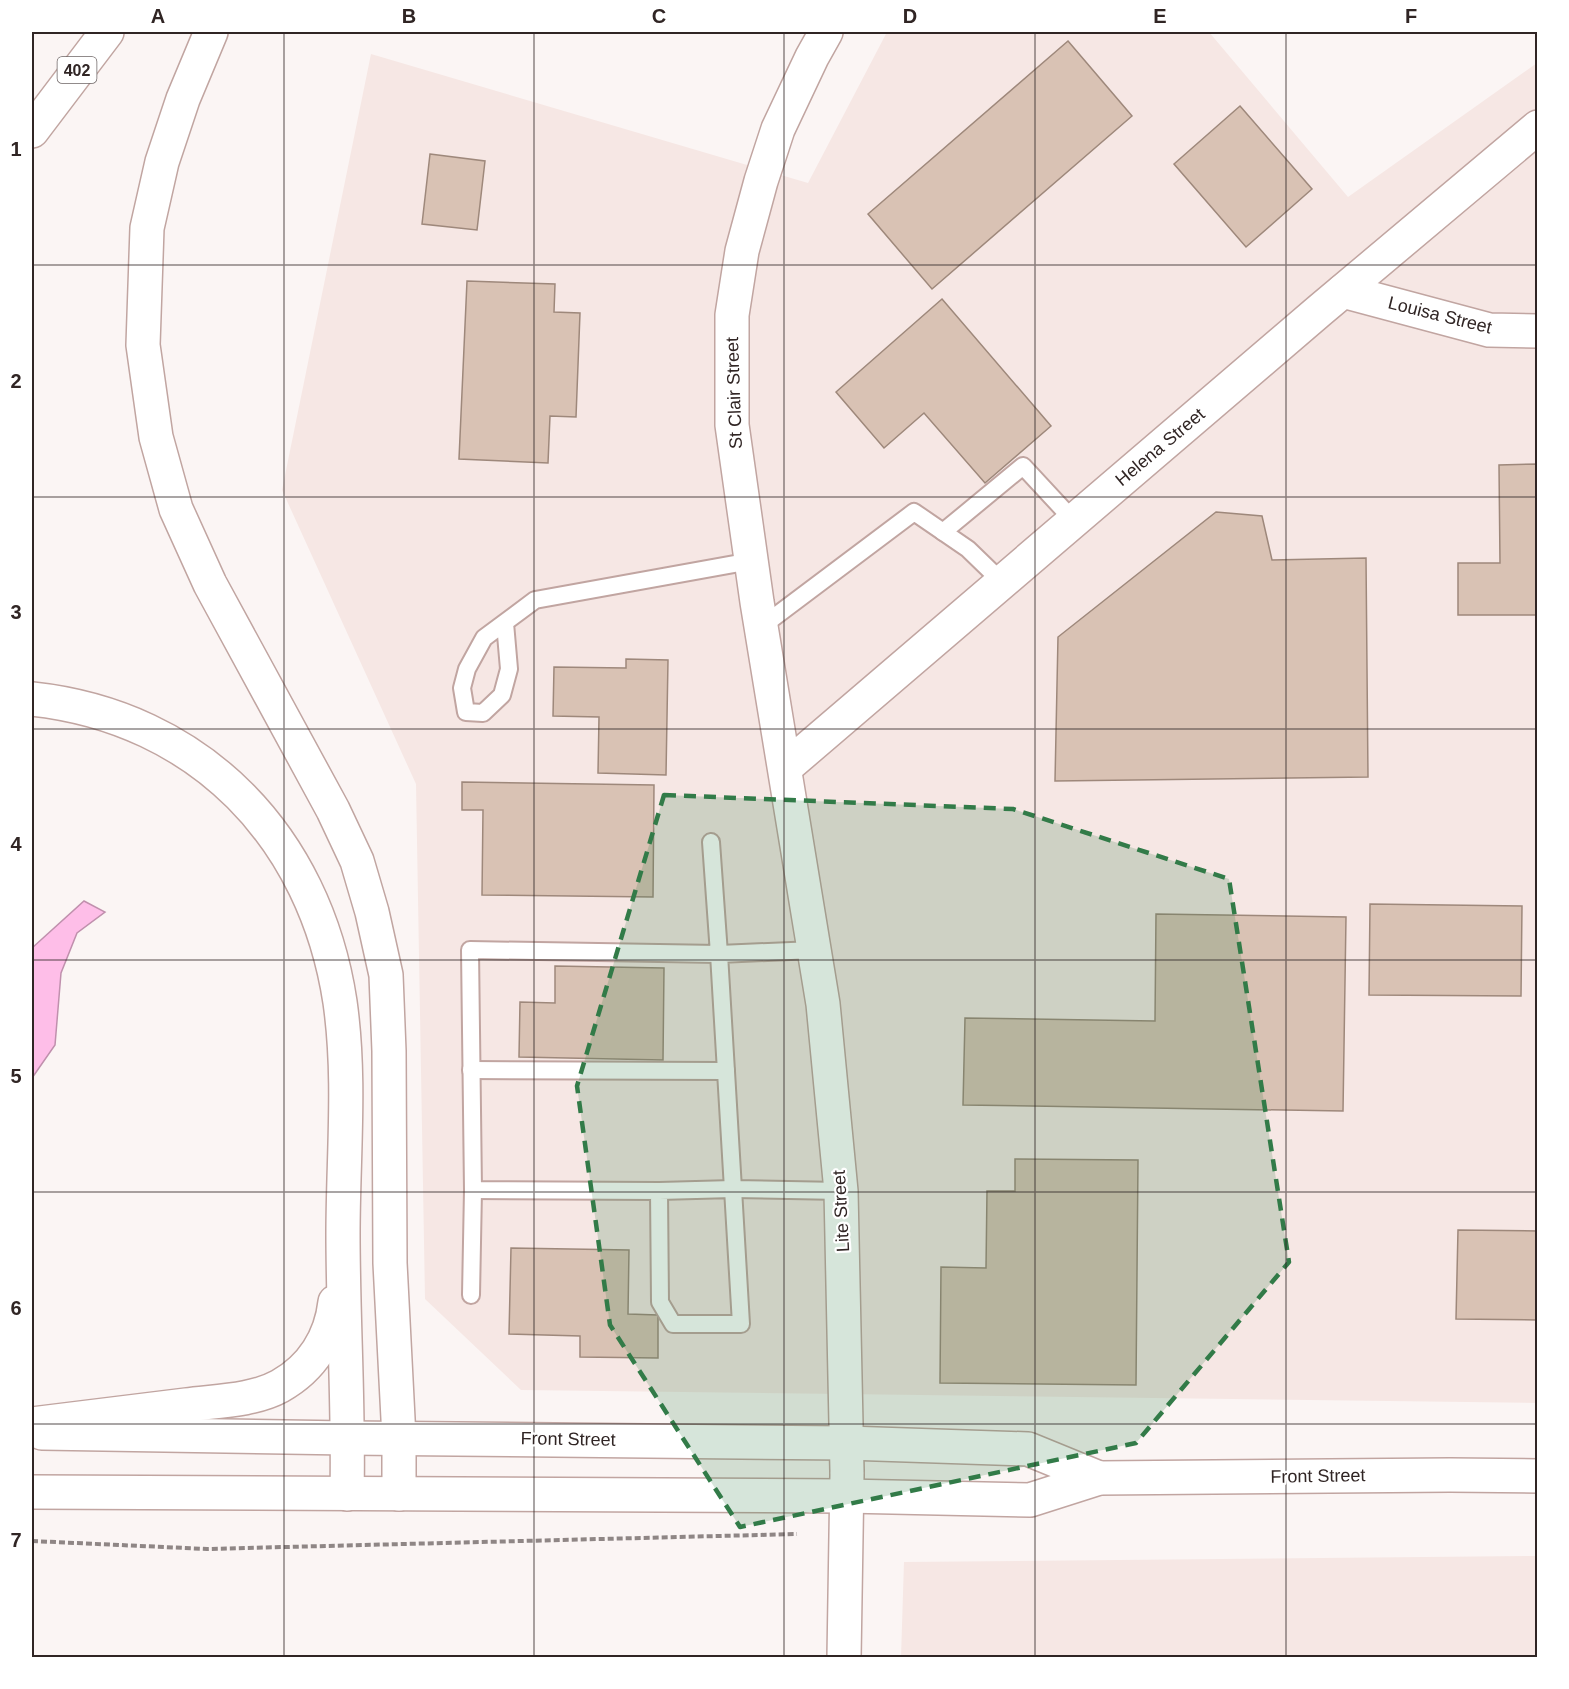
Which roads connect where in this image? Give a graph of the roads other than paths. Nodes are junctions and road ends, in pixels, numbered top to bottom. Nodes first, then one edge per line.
1 (93, 32) edge
2 (106, 32) edge
3 (211, 32) edge
4 (826, 32) edge
5 (37, 111) edge
6 (1538, 127) edge
7 (32, 142) edge
8 (1343, 291) junction
9 (1538, 331) edge
10 (1074, 521) junction
11 (943, 532) junction
12 (751, 561) junction
13 (1002, 582) junction
14 (505, 623) junction
15 (761, 627) junction
16 (32, 699) edge
17 (785, 768) junction
18 (711, 842) dead end
19 (814, 950) junction
20 (719, 954) junction
21 (471, 1070) junction
22 (726, 1071) junction
23 (733, 1189) junction
24 (473, 1190) junction
25 (659, 1191) junction
26 (841, 1191) junction
27 (343, 1234) junction
28 (471, 1295) dead end
29 (32, 1424) edge
30 (32, 1433) edge
31 (348, 1438) junction
32 (399, 1438) junction
33 (847, 1443) junction
34 (1538, 1476) edge
35 (1099, 1478) junction
36 (847, 1486) junction
37 (32, 1492) edge
38 (347, 1494) junction
39 (399, 1494) junction
40 (844, 1658) edge

1 - 5 main road
2 - 5 main road, 402
3 - 32 main road
4 - 12 main road, St Clair Street
5 - 7 main road
6 - 8 main road, Helena Street
8 - 9 main road, Louisa Street
8 - 10 main road, Helena Street
10 - 11 lane
10 - 13 main road, Helena Street
11 - 13 lane
11 - 15 lane
12 - 14 lane
12 - 15 main road, St Clair Street
13 - 17 main road, Helena Street
14 - 14 lane
15 - 17 main road, St Clair Street
16 - 27 main road
17 - 19 main road, Lite Street
18 - 20 lane
19 - 20 lane
19 - 26 main road, Lite Street
20 - 21 lane
20 - 22 lane
21 - 22 lane
21 - 24 lane
22 - 23 lane
23 - 25 lane
23 - 25 lane
23 - 26 lane
24 - 25 lane
24 - 28 lane
26 - 33 main road, Lite Street
27 - 29 main road
27 - 31 main road
30 - 31 main road, Front Street
31 - 32 main road, Front Street
31 - 38 main road
32 - 33 main road, Front Street
32 - 39 main road
33 - 35 main road, Front Street
33 - 36 main road, Lite Street
34 - 35 main road, Front Street
35 - 36 main road, Front Street
36 - 39 main road, Front Street
36 - 40 main road, Lite Street
37 - 38 main road, Front Street
38 - 39 main road, Front Street

